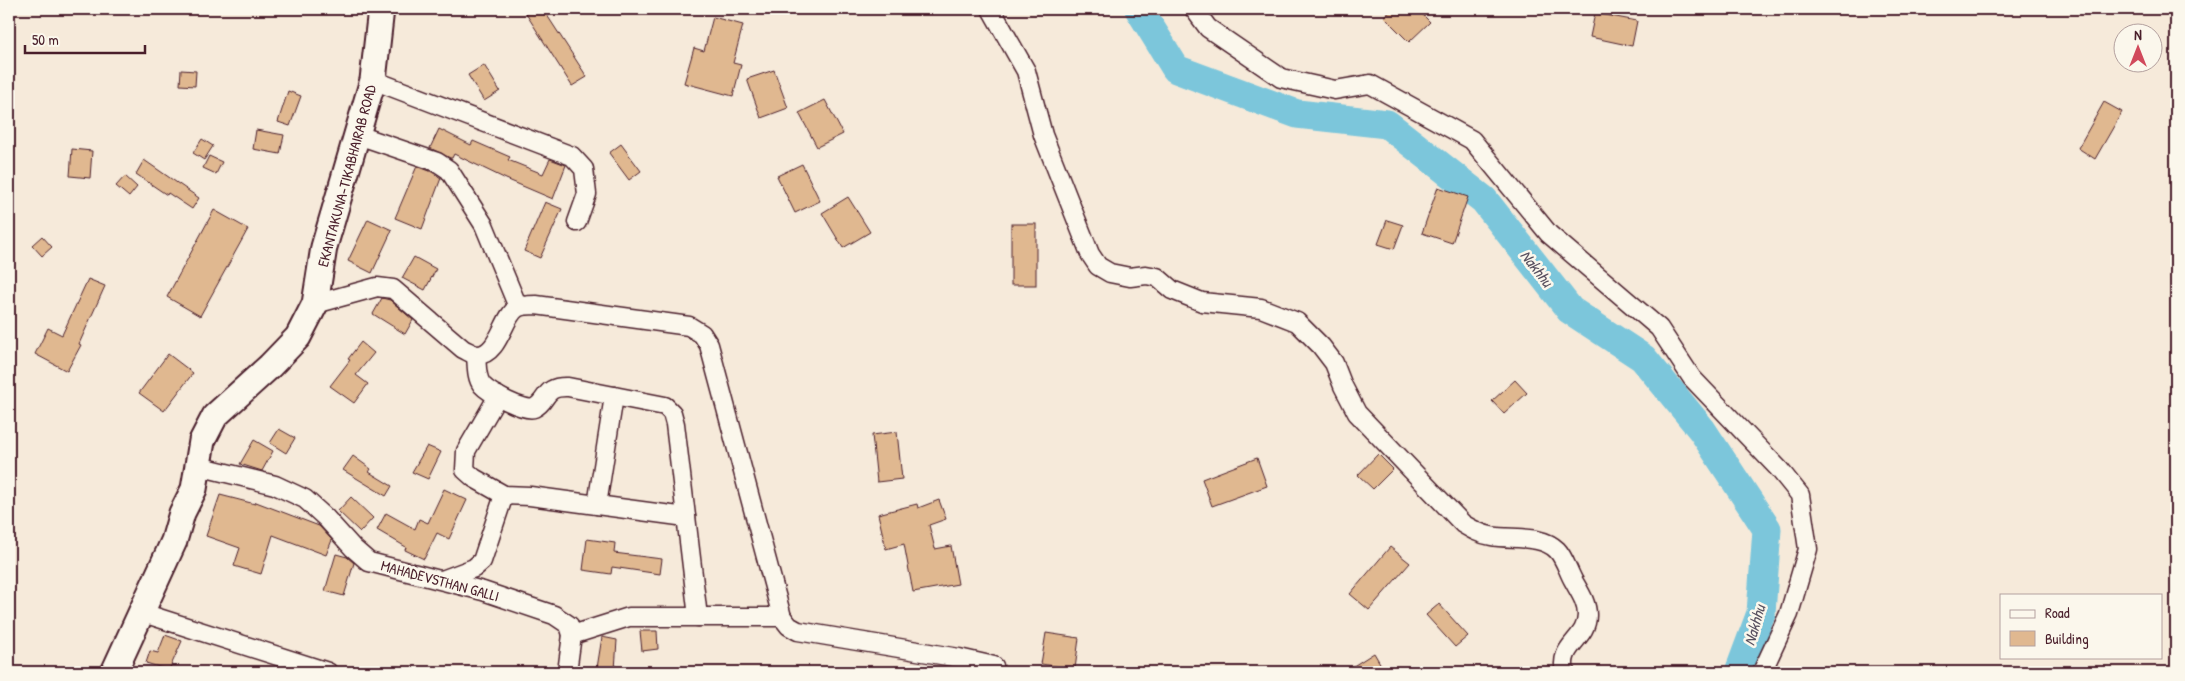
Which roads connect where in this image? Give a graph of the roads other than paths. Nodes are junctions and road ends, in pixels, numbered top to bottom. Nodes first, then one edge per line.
1 (381, 9) edge
2 (991, 9) edge
3 (1194, 9) edge
4 (373, 80) junction
5 (358, 135) junction
6 (577, 222) dead end
7 (315, 304) junction
8 (518, 308) junction
9 (476, 355) junction
10 (498, 396) junction
11 (614, 396) junction
12 (198, 466) junction
13 (504, 495) junction
14 (597, 505) junction
15 (686, 517) junction
16 (442, 580) junction
17 (140, 612) junction
18 (698, 618) junction
19 (782, 618) junction
20 (572, 634) junction
21 (958, 665) edge
22 (994, 666) dead end
23 (114, 672) edge
24 (328, 672) edge
25 (568, 672) edge
26 (1565, 672) edge
27 (1762, 672) edge

1 - 4 main road, EKANTAKUNA-TIKABHAIRAB ROAD
2 - 26 street
3 - 27 street
4 - 5 main road, EKANTAKUNA-TIKABHAIRAB ROAD
4 - 6 street
5 - 7 main road, EKANTAKUNA-TIKABHAIRAB ROAD
5 - 8 street
7 - 9 street
7 - 12 main road, EKANTAKUNA-TIKABHAIRAB ROAD
8 - 9 street
8 - 19 street
9 - 10 street
10 - 11 street
10 - 13 street
11 - 14 street
11 - 15 street
12 - 16 street, MAHADEVSTHAN GALLI
12 - 17 main road, EKANTAKUNA-TIKABHAIRAB ROAD
13 - 14 street
13 - 16 street
14 - 15 street
15 - 18 street
16 - 20 street, MAHADEVSTHAN GALLI
17 - 23 main road, EKANTAKUNA-TIKABHAIRAB ROAD
17 - 24 street
18 - 19 street
18 - 20 street
19 - 21 street
20 - 25 street
21 - 22 street

